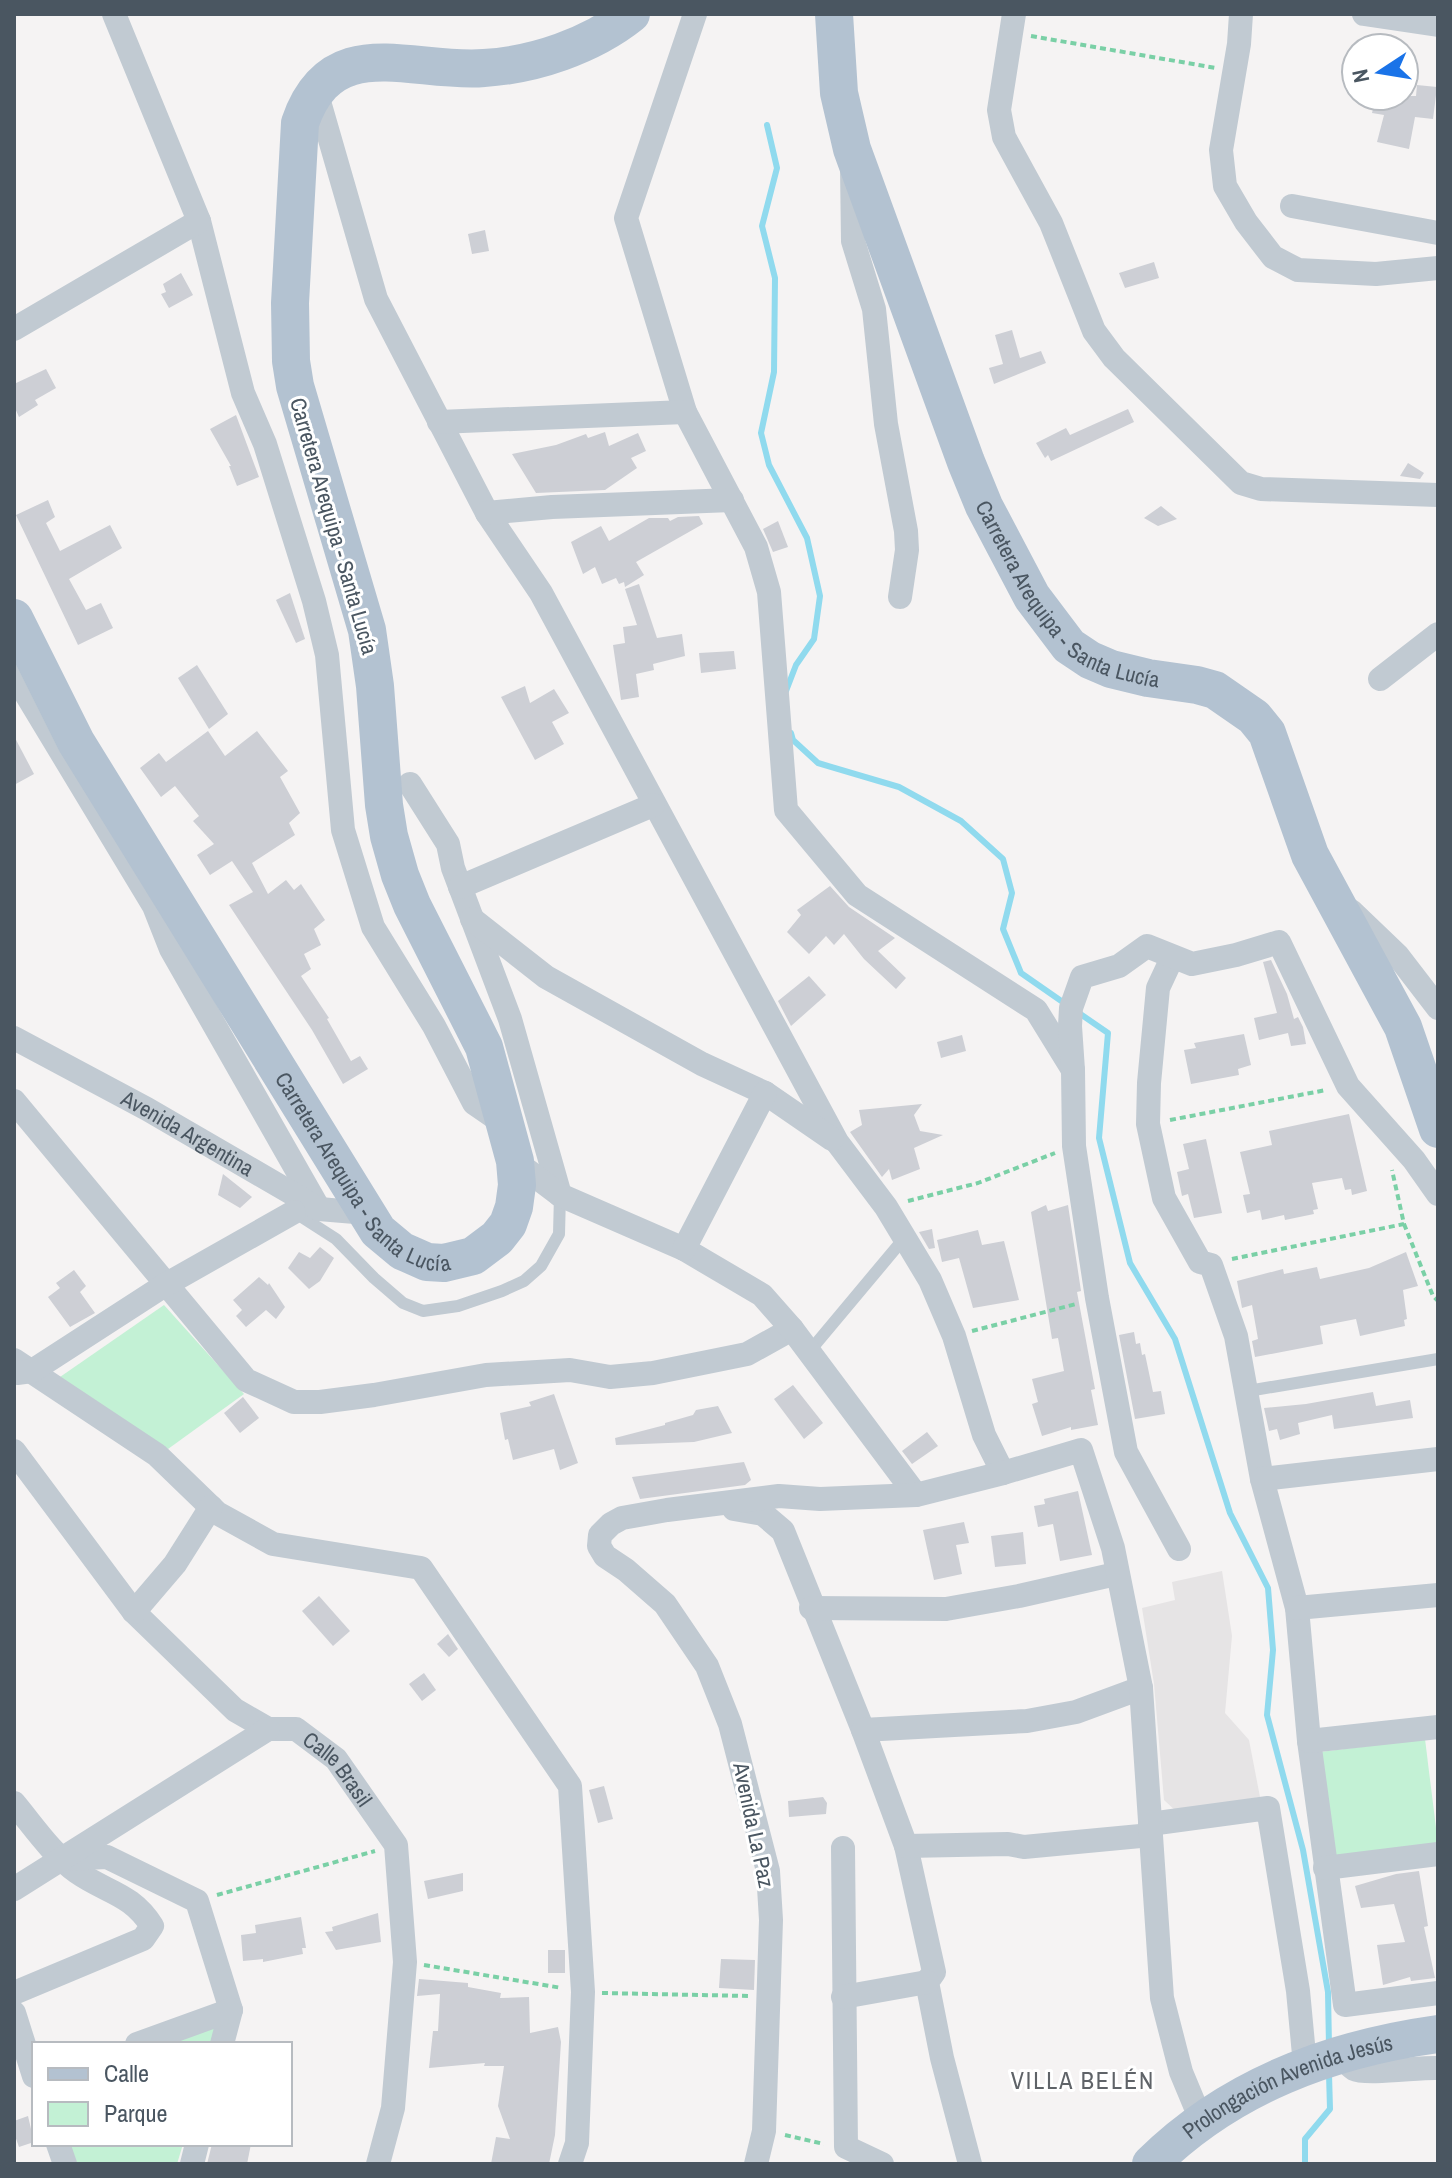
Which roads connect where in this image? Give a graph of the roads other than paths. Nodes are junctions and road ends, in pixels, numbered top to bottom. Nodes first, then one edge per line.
1 (114, 14) edge
2 (631, 14) edge
3 (695, 14) edge
4 (834, 14) edge
5 (1241, 14) edge
6 (1364, 14) edge
7 (1012, 23) edge
8 (1438, 25) edge
9 (316, 91) junction
10 (852, 149) junction
11 (1292, 206) dead end
12 (199, 221) junction
13 (1438, 233) edge
14 (1438, 268) edge
15 (14, 329) edge
16 (685, 412) junction
17 (439, 422) junction
18 (1438, 495) edge
19 (732, 500) junction
20 (487, 513) junction
21 (900, 597) dead end
22 (14, 618) edge
23 (1438, 634) edge
24 (14, 674) edge
25 (1380, 679) dead end
26 (410, 784) dead end
27 (653, 805) junction
28 (460, 887) junction
29 (1326, 887) junction
30 (472, 919) junction
31 (1172, 958) junction
32 (1438, 1008) edge
33 (14, 1038) edge
34 (1073, 1070) junction
35 (765, 1093) junction
36 (14, 1101) edge
37 (506, 1125) junction
38 (1438, 1129) edge
39 (837, 1142) junction
40 (515, 1161) junction
41 (1438, 1194) edge
42 (560, 1195) junction
43 (319, 1209) junction
44 (294, 1212) joint
45 (367, 1213) junction
46 (906, 1236) junction
47 (684, 1249) junction
48 (165, 1285) junction
49 (792, 1329) junction
50 (809, 1352) junction
51 (1438, 1359) edge
52 (20, 1368) edge
53 (1248, 1391) junction
54 (14, 1451) edge
55 (1438, 1459) edge
56 (1003, 1473) junction
57 (1262, 1479) junction
58 (916, 1495) junction
59 (709, 1505) junction
60 (211, 1507) junction
61 (1179, 1549) dead end
62 (1116, 1574) junction
63 (1438, 1595) edge
64 (811, 1608) junction
65 (1297, 1608) junction
66 (134, 1612) junction
67 (1141, 1688) junction
68 (1438, 1727) edge
69 (268, 1729) junction
70 (863, 1730) junction
71 (1309, 1741) junction
72 (14, 1803) edge
73 (1150, 1829) junction
74 (906, 1846) junction
75 (843, 1848) dead end
76 (1438, 1854) edge
77 (60, 1859) junction
78 (1325, 1868) junction
79 (14, 1889) edge
80 (927, 1982) junction
81 (14, 1993) edge
82 (1438, 1993) edge
83 (843, 1997) junction
84 (231, 2010) junction
85 (14, 2013) edge
86 (1438, 2034) edge
87 (143, 2042) edge
88 (223, 2042) edge
89 (1319, 2061) junction
90 (1438, 2068) edge
91 (32, 2072) edge
92 (32, 2079) edge
93 (14, 2088) edge
94 (1201, 2120) junction
95 (378, 2164) edge
96 (570, 2164) edge
97 (756, 2164) edge
98 (882, 2164) edge
99 (970, 2164) edge
100 (1151, 2164) edge

1 - 12 street
2 - 9 main road, Carretera Arequipa - Santa Lucía
3 - 16 street
4 - 10 main road, Carretera Arequipa - Santa Lucía
5 - 14 street
6 - 8 street
7 - 18 street
9 - 17 street
9 - 37 main road, Carretera Arequipa - Santa Lucía
10 - 21 street
10 - 29 main road, Carretera Arequipa - Santa Lucía
11 - 13 street
12 - 15 street
12 - 37 street
16 - 17 street
16 - 19 street
17 - 20 street
19 - 20 street
19 - 34 street
20 - 27 street
22 - 45 main road, Carretera Arequipa - Santa Lucía
23 - 25 street
24 - 43 street
26 - 28 street
27 - 28 street
27 - 39 street
28 - 30 street
29 - 32 street
29 - 38 main road, Carretera Arequipa - Santa Lucía
30 - 35 street
30 - 42 street
31 - 34 street
31 - 41 street
31 - 53 street
33 - 43 street, Avenida Argentina
34 - 61 street
35 - 39 street
35 - 47 street
36 - 48 street
37 - 40 main road, Carretera Arequipa - Santa Lucía
39 - 46 street
40 - 42 street
40 - 45 main road, Carretera Arequipa - Santa Lucía
42 - 44 lane
42 - 47 street
43 - 45 street, Avenida Argentina
44 - 48 street
46 - 50 lane
46 - 56 street
47 - 49 street
48 - 49 street
48 - 52 street
49 - 50 street
50 - 58 street
51 - 53 lane
52 - 60 street
53 - 57 street
54 - 66 street, Calle Brasil
55 - 57 street
56 - 58 street
56 - 62 street
57 - 65 street
58 - 59 street
59 - 64 street
59 - 97 street, Avenida La Paz
60 - 66 street
60 - 96 street
62 - 64 street
62 - 67 street
63 - 65 street
64 - 70 street
65 - 71 street
66 - 69 street, Calle Brasil
67 - 70 street
67 - 73 street
68 - 71 street
69 - 77 street
69 - 95 street, Calle Brasil
70 - 74 street
71 - 78 street
72 - 77 street
73 - 74 street
73 - 89 street
73 - 94 street
74 - 80 street
75 - 83 street
76 - 78 street
77 - 79 street
77 - 81 street
77 - 84 street
78 - 82 street
80 - 83 street
80 - 99 street
83 - 98 street
84 - 87 street
84 - 88 street
85 - 91 street
86 - 89 main road, Prolongación Avenida Jesús
89 - 90 street
89 - 94 main road, Prolongación Avenida Jesús
92 - 93 street
94 - 100 main road, Prolongación Avenida Jesús

